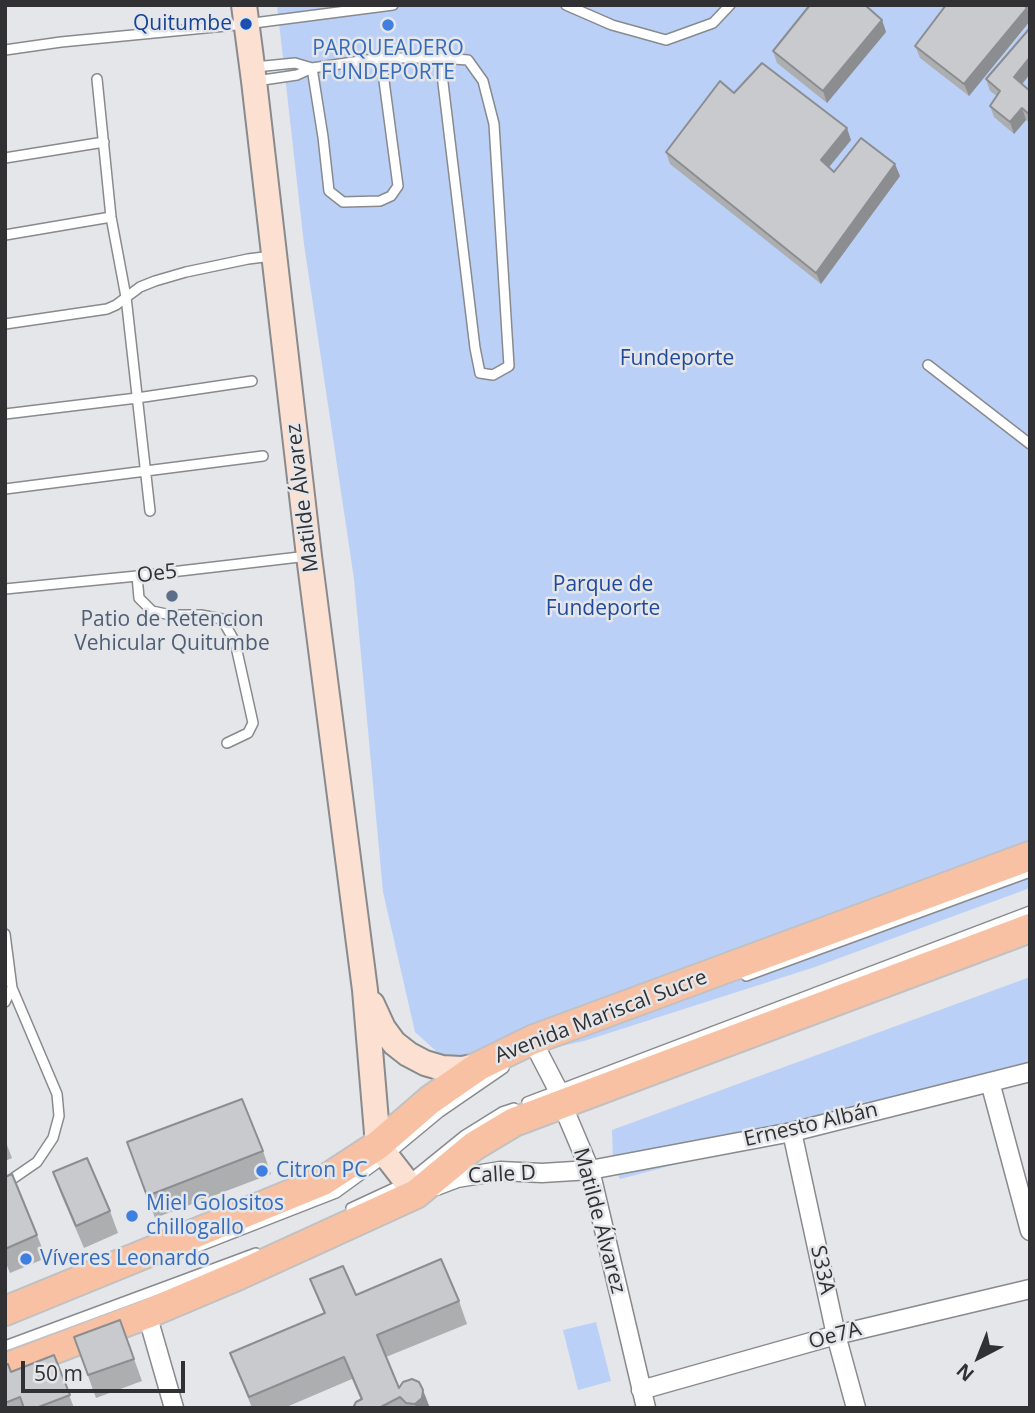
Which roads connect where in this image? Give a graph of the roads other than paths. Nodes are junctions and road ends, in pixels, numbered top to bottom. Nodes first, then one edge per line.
1 (393, 5) edge
2 (566, 5) edge
3 (730, 5) edge
4 (245, 15) edge
5 (5, 50) edge
6 (380, 58) junction
7 (440, 58) junction
8 (312, 68) junction
9 (253, 74) junction
10 (97, 79) dead end
11 (104, 142) junction
12 (5, 158) edge
13 (111, 217) junction
14 (5, 236) edge
15 (274, 256) junction
16 (126, 297) junction
17 (5, 324) edge
18 (928, 365) dead end
19 (252, 381) dead end
20 (137, 398) junction
21 (5, 414) edge
22 (1030, 444) edge
23 (263, 456) dead end
24 (145, 472) junction
25 (5, 489) edge
26 (150, 511) dead end
27 (309, 556) junction
28 (137, 576) junction
29 (5, 589) edge
30 (227, 743) dead end
31 (1030, 856) edge
32 (1030, 872) edge
33 (1030, 911) edge
34 (1030, 928) edge
35 (5, 934) edge
36 (732, 981) dead end
37 (12, 988) junction
38 (365, 990) junction
39 (5, 1002) edge
40 (537, 1049) junction
41 (514, 1063) dead end
42 (479, 1066) junction
43 (1030, 1072) edge
44 (990, 1082) junction
45 (560, 1097) junction
46 (792, 1132) junction
47 (383, 1150) junction
48 (590, 1170) junction
49 (5, 1184) edge
50 (412, 1188) junction
51 (344, 1212) dead end
52 (1030, 1231) edge
53 (263, 1250) dead end
54 (176, 1256) dead end
55 (1030, 1289) edge
56 (143, 1305) junction
57 (5, 1311) edge
58 (836, 1335) junction
59 (5, 1346) edge
60 (5, 1368) edge
61 (641, 1402) edge
62 (174, 1408) edge
63 (856, 1408) edge

1 - 4 lane
2 - 3 lane
4 - 5 lane
4 - 9 street, Matilde Álvarez
6 - 7 lane
6 - 8 lane
6 - 8 lane
7 - 7 lane
8 - 9 lane
8 - 9 lane
9 - 15 street, Matilde Álvarez
10 - 11 lane
11 - 12 lane
11 - 13 lane
13 - 14 lane
13 - 16 lane
15 - 16 lane
15 - 27 street, Matilde Álvarez
16 - 17 lane
16 - 20 lane
18 - 22 lane
19 - 20 lane
20 - 21 lane
20 - 24 lane
23 - 24 lane
24 - 25 lane
24 - 26 lane
27 - 28 lane, Oe5
27 - 38 street, Matilde Álvarez
28 - 29 lane, Oe5
28 - 30 lane
31 - 40 main road, Avenida Mariscal Sucre
32 - 36 lane
33 - 45 lane
34 - 45 main road
35 - 37 lane
37 - 39 lane
37 - 49 lane
38 - 42 street, Matilde Álvarez
38 - 47 street, Matilde Álvarez
40 - 42 main road, Avenida Mariscal Sucre
40 - 45 street, Matilde Álvarez
41 - 47 lane
42 - 47 main road, Avenida Mariscal Sucre
43 - 44 street, Ernesto Albán
44 - 46 street, Ernesto Albán
44 - 52 street
45 - 48 street, Matilde Álvarez
45 - 50 main road
46 - 48 street, Ernesto Albán
46 - 58 street, S33A
47 - 50 street
47 - 54 lane
47 - 57 main road, Avenida Mariscal Sucre
48 - 50 street, Calle D
48 - 61 street, Matilde Álvarez
50 - 51 lane
50 - 56 main road
53 - 56 lane
55 - 58 street, Oe7A
56 - 59 lane
56 - 60 main road
56 - 62 street
58 - 61 street, Oe7A
58 - 63 street, S33A

